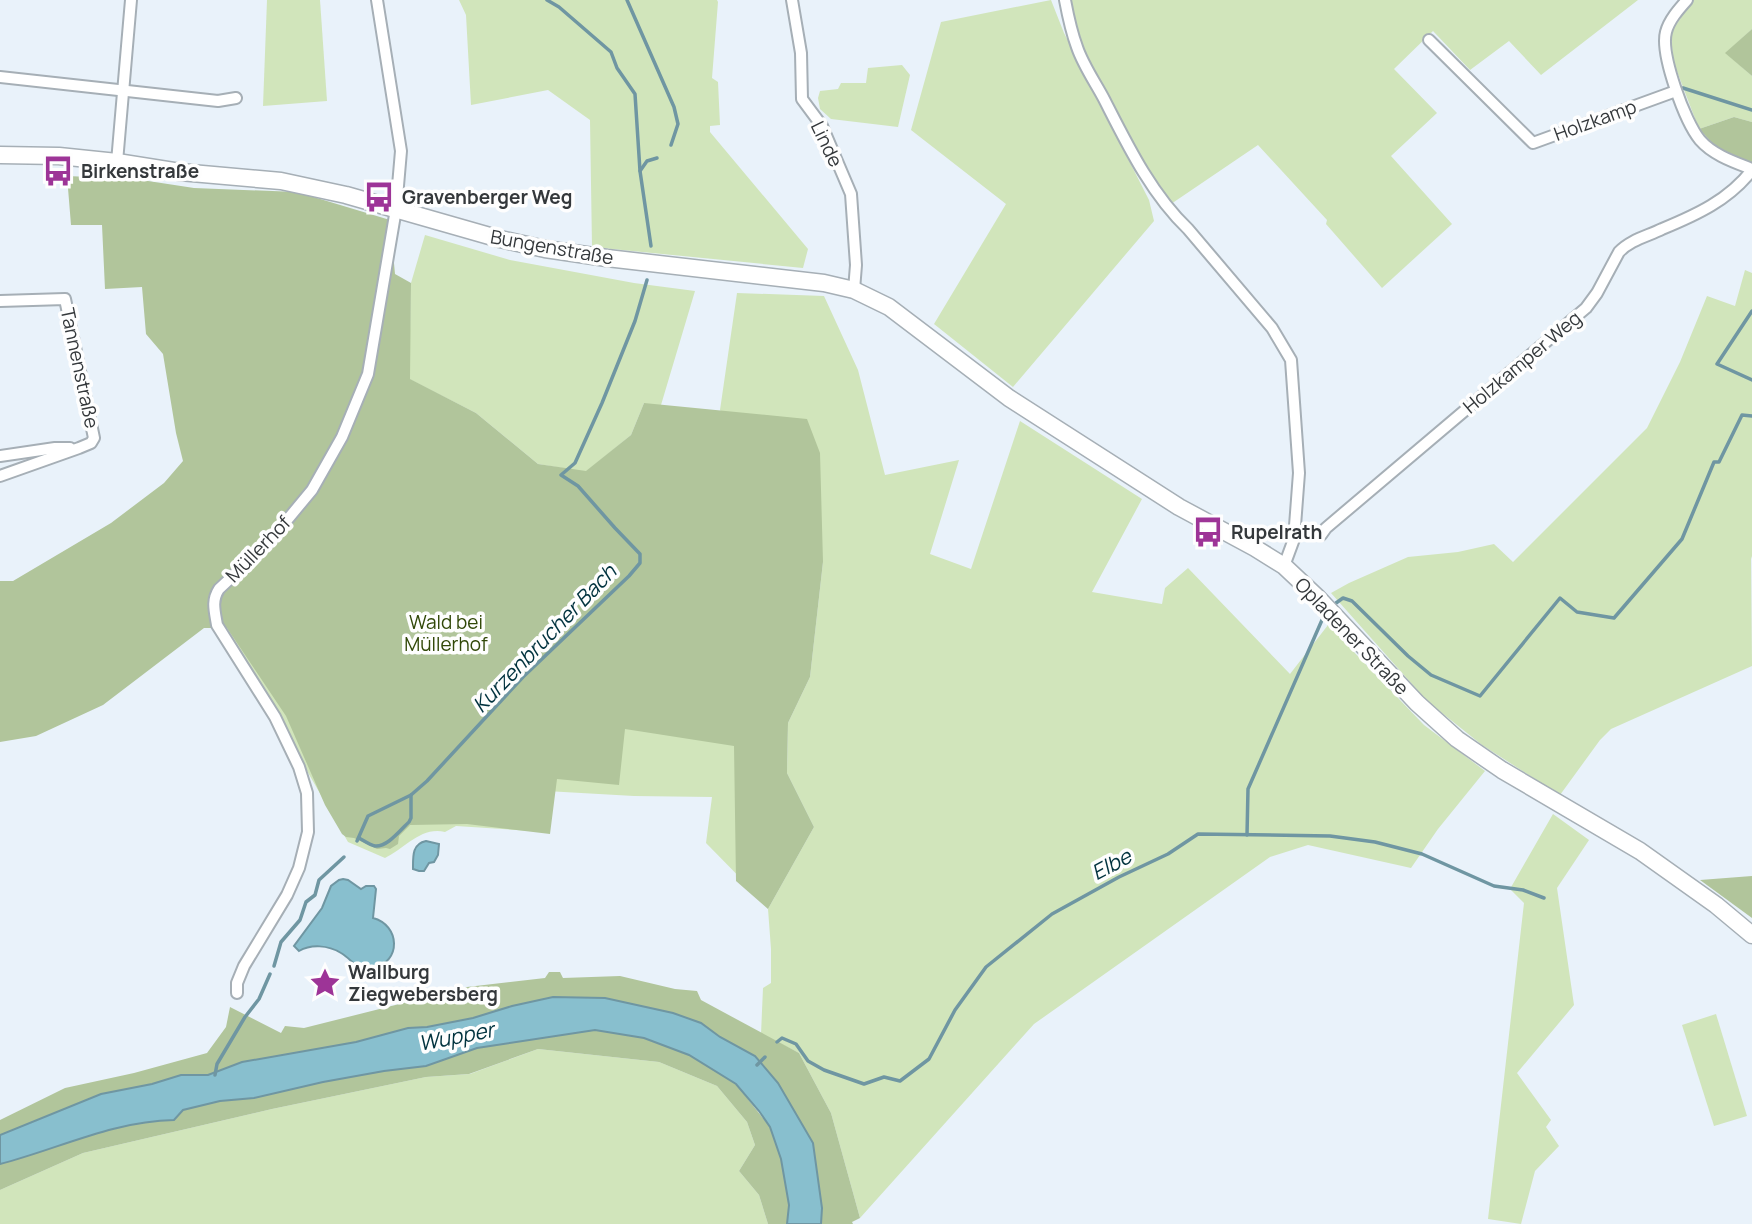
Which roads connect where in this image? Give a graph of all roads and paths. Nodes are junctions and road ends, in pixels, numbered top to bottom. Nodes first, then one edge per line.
1 (131, 0) edge
2 (377, 0) edge
3 (792, 0) edge
4 (1065, 0) edge
5 (1683, 5) edge
6 (1429, 40) dead end
7 (0, 77) edge
8 (123, 90) junction
9 (1676, 91) junction
10 (236, 98) dead end
11 (0, 155) edge
12 (117, 162) junction
13 (1752, 170) edge
14 (396, 209) junction
15 (712, 269) joint
16 (854, 290) junction
17 (0, 301) edge
18 (79, 448) junction
19 (0, 456) edge
20 (0, 476) edge
21 (1321, 535) dead end
22 (1283, 566) junction
23 (1752, 935) edge
24 (237, 993) dead end

1 - 8 street
2 - 14 street
3 - 16 street, Linde
4 - 22 street
5 - 9 street
6 - 9 street, Holzkamp
7 - 8 street
8 - 10 street
8 - 12 street
9 - 13 street
11 - 12 main road, Bungenstraße
12 - 14 main road, Bungenstraße
13 - 21 street, Holzkamper Weg
14 - 15 main road, Bungenstraße
14 - 24 street, Müllerhof
15 - 16 main road, Opladener Straße
16 - 22 main road, Opladener Straße
17 - 18 street, Tannenstraße
18 - 19 street
18 - 20 street
22 - 23 main road, Opladener Straße

